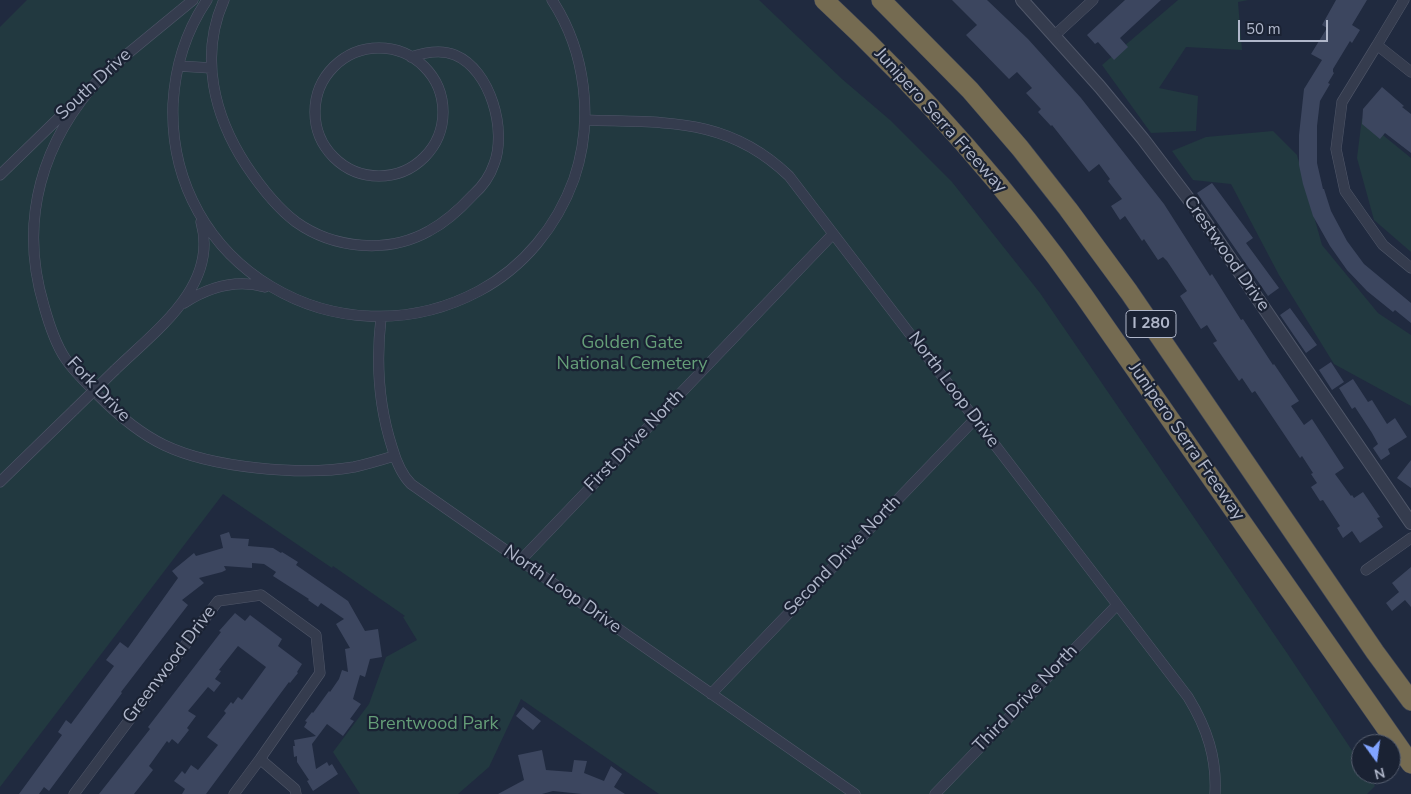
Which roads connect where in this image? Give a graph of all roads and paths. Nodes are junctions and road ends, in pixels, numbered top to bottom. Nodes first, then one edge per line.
1 (193, 0) edge
2 (207, 0) edge
3 (224, 0) edge
4 (552, 0) edge
5 (824, 0) edge
6 (881, 0) edge
7 (1022, 0) edge
8 (1093, 0) edge
9 (1404, 0) edge
10 (1055, 35) junction
11 (1377, 45) junction
12 (411, 57) junction
13 (178, 66) junction
14 (212, 68) junction
15 (1411, 72) edge
16 (102, 76) junction
17 (585, 120) junction
18 (0, 175) edge
19 (196, 207) junction
20 (834, 234) junction
21 (1411, 268) edge
22 (280, 293) junction
23 (181, 305) junction
24 (381, 318) junction
25 (975, 419) junction
26 (394, 456) junction
27 (0, 482) edge
28 (1411, 523) edge
29 (1411, 538) edge
30 (520, 561) junction
31 (1366, 570) dead end
32 (1117, 605) junction
33 (1390, 673) junction
34 (711, 694) junction
35 (1411, 694) edge
36 (1411, 701) edge
37 (260, 759) junction
38 (1408, 760) edge
39 (1411, 778) edge
40 (74, 794) edge
41 (234, 794) edge
42 (296, 794) edge
43 (855, 794) edge
44 (935, 794) edge
45 (1214, 794) edge

1 - 16 street, South Drive
2 - 13 street
3 - 14 street
4 - 17 street
5 - 38 highway, Junipero Serra Freeway / I 280
6 - 33 highway, Junipero Serra Freeway / I 280
7 - 10 street, Crestwood Drive
8 - 10 street
9 - 11 street
10 - 28 street, Crestwood Drive
11 - 15 street
11 - 21 street
12 - 12 street
12 - 14 street
13 - 14 street
13 - 19 street
16 - 18 street, South Drive
16 - 26 street, Fork Drive
17 - 20 street, North Loop Drive
17 - 24 street
19 - 22 street
19 - 23 street
20 - 25 street, North Loop Drive
20 - 30 street, First Drive North
22 - 23 street
22 - 24 street
23 - 27 street, bridge
24 - 26 street, North Loop Drive
25 - 32 street, North Loop Drive
25 - 34 street, Second Drive North
26 - 30 street, North Loop Drive
29 - 31 street
30 - 34 street, North Loop Drive
32 - 44 street, Third Drive North
32 - 45 street, North Loop Drive
33 - 35 highway
33 - 36 highway, Junipero Serra Freeway / I 280
34 - 43 street, North Loop Drive
37 - 40 street, Greenwood Drive
37 - 41 street
37 - 42 street
38 - 39 highway, Junipero Serra Freeway

